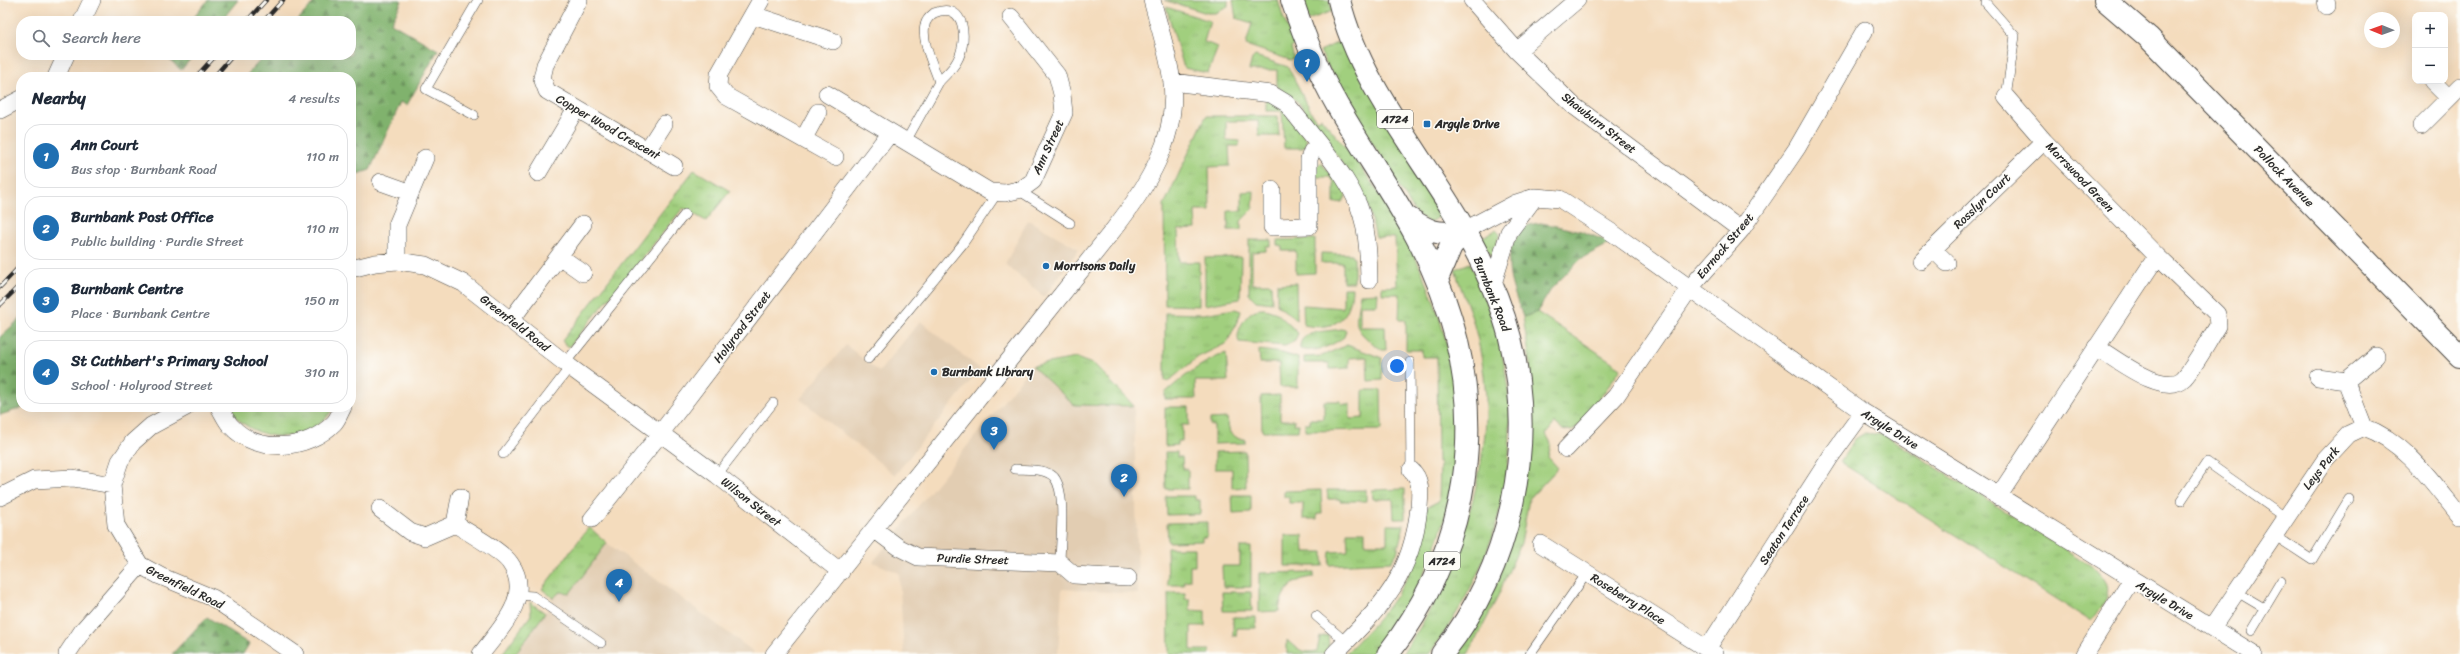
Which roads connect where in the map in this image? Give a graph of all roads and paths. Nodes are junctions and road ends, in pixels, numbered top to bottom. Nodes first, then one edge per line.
1 (92, 0) edge
2 (478, 0) edge
3 (761, 0) edge
4 (1152, 0) edge
5 (1292, 0) edge
6 (1339, 0) edge
7 (1472, 0) edge
8 (1577, 0) edge
9 (2105, 0) edge
10 (574, 2) edge
11 (1986, 3) dead end
12 (753, 15) junction
13 (84, 16) edge
14 (1011, 17) dead end
15 (1865, 30) dead end
16 (833, 41) dead end
17 (1517, 51) junction
18 (64, 60) edge
19 (58, 72) edge
20 (938, 82) junction
21 (1172, 82) junction
22 (2438, 84) edge
23 (2454, 92) edge
24 (827, 94) dead end
25 (2006, 97) joint
26 (16, 102) edge
27 (576, 109) junction
28 (0, 110) edge
29 (818, 112) dead end
30 (474, 115) dead end
31 (664, 124) dead end
32 (2421, 126) dead end
33 (890, 133) junction
34 (804, 138) junction
35 (2044, 141) junction
36 (906, 143) junction
37 (1319, 144) junction
38 (648, 149) junction
39 (835, 157) dead end
40 (425, 158) dead end
41 (674, 166) dead end
42 (538, 173) dead end
43 (381, 182) dead end
44 (1018, 190) junction
45 (1272, 190) dead end
46 (409, 192) junction
47 (998, 192) junction
48 (1535, 197) junction
49 (685, 214) dead end
50 (1403, 215) junction
51 (1070, 223) dead end
52 (583, 224) dead end
53 (1465, 230) junction
54 (1741, 230) junction
55 (559, 256) junction
56 (2156, 256) junction
57 (397, 261) junction
58 (1947, 263) dead end
59 (356, 268) edge
60 (583, 273) dead end
61 (1437, 279) junction
62 (1369, 280) dead end
63 (1492, 287) junction
64 (1690, 288) junction
65 (511, 320) junction
66 (2096, 347) junction
67 (2376, 356) dead end
68 (2460, 356) edge
69 (868, 359) dead end
70 (1410, 362) dead end
71 (568, 365) junction
72 (2318, 377) dead end
73 (2346, 381) junction
74 (773, 403) dead end
75 (177, 412) edge
76 (222, 412) edge
77 (340, 412) edge
78 (1863, 412) junction
79 (2364, 427) junction
80 (660, 434) junction
81 (1566, 449) dead end
82 (503, 454) dead end
83 (1015, 470) dead end
84 (1411, 470) joint
85 (716, 475) junction
86 (112, 485) junction
87 (1998, 496) junction
88 (0, 497) edge
89 (460, 497) dead end
90 (2349, 499) dead end
91 (2181, 501) dead end
92 (380, 509) dead end
93 (2460, 516) edge
94 (2285, 517) junction
95 (592, 519) dead end
96 (455, 524) junction
97 (874, 529) junction
98 (2274, 535) junction
99 (1541, 544) dead end
100 (1060, 563) junction
101 (140, 565) junction
102 (841, 572) junction
103 (1587, 573) junction
104 (1128, 578) dead end
105 (2131, 580) junction
106 (2281, 581) dead end
107 (2237, 592) junction
108 (518, 595) junction
109 (2264, 608) junction
110 (1316, 616) dead end
111 (2212, 628) junction
112 (2251, 631) dead end
113 (1346, 642) junction
114 (601, 643) dead end
115 (1711, 652) edge
116 (67, 654) edge
117 (295, 654) edge
118 (481, 654) edge
119 (774, 654) edge
120 (1334, 654) edge
121 (1388, 654) edge
122 (1442, 654) edge
123 (1530, 654) edge
124 (2085, 654) edge
125 (2254, 654) edge

1 - 13 street
2 - 30 lane
3 - 12 street
4 - 21 street
5 - 50 main road, A724
6 - 53 main road, Burnbank Road / A724
7 - 17 street, Shawburn Street
8 - 17 street
9 - 68 main road, Pollock Avenue
10 - 27 street, Copper Wood Crescent
11 - 25 lane
12 - 16 street
12 - 34 street
14 - 44 street, Ann Street
15 - 54 street, Earnock Street
17 - 54 street, Shawburn Street
18 - 19 street
20 - 20 lane
20 - 36 lane
21 - 37 street
21 - 97 street
22 - 23 street
23 - 32 street
24 - 33 street
25 - 35 street, Marrswood Green
26 - 28 street
27 - 38 street, Copper Wood Crescent
27 - 42 street
29 - 34 street
31 - 38 street, Copper Wood Crescent
33 - 36 street
33 - 80 street, Holyrood Street
34 - 39 street
35 - 56 street, Marrswood Green
35 - 58 street, Rosslyn Court
36 - 47 street
37 - 45 street
37 - 62 street
38 - 41 street, Copper Wood Crescent
40 - 46 street
43 - 46 street
44 - 47 street
44 - 51 lane
46 - 57 street
47 - 69 lane
48 - 53 street, Argyle Drive
48 - 63 street
48 - 64 street, Argyle Drive
49 - 71 lane
50 - 53 main road, A724
50 - 61 main road, A724
52 - 55 street
53 - 61 main road
53 - 63 main road, Burnbank Road / A724
54 - 64 street, Earnock Street
55 - 60 street
55 - 65 street
56 - 66 street
56 - 66 street, Marrswood Green
57 - 59 street, Greenfield Road
57 - 65 street, Greenfield Road
61 - 121 main road, A724
63 - 122 main road, Burnbank Road / A724
64 - 78 street, Argyle Drive
64 - 81 street, Earnock Street
65 - 71 street, Greenfield Road
66 - 87 street
67 - 73 street
70 - 84 lane
71 - 80 street, Greenfield Road
71 - 82 lane
72 - 73 street
73 - 79 street
74 - 85 lane
75 - 86 street, Greenfield Road
76 - 77 street
78 - 87 street, Argyle Drive
78 - 115 street, Seaton Terrace
79 - 93 street
79 - 94 street, Leys Park
80 - 85 street, Wilson Street
80 - 95 street, Holyrood Street
83 - 100 lane
84 - 113 street
85 - 102 street, Wilson Street
86 - 88 street
86 - 101 street, Greenfield Road
87 - 105 street, Argyle Drive
89 - 96 street
90 - 98 lane
91 - 94 lane
92 - 96 street
94 - 98 street, Leys Park
96 - 108 street
97 - 100 street, Purdie Street
97 - 102 street
98 - 107 street, Leys Park
99 - 103 street, Roseberry Place
100 - 104 street
101 - 116 street
101 - 117 street, Greenfield Road
102 - 119 street
103 - 115 street, Roseberry Place
103 - 123 lane
105 - 111 street, Argyle Drive
105 - 124 street
106 - 109 lane
107 - 109 lane
107 - 111 street, Leys Park
108 - 114 lane
108 - 118 street
109 - 112 lane
110 - 113 lane
111 - 125 street, Argyle Drive
113 - 120 street

